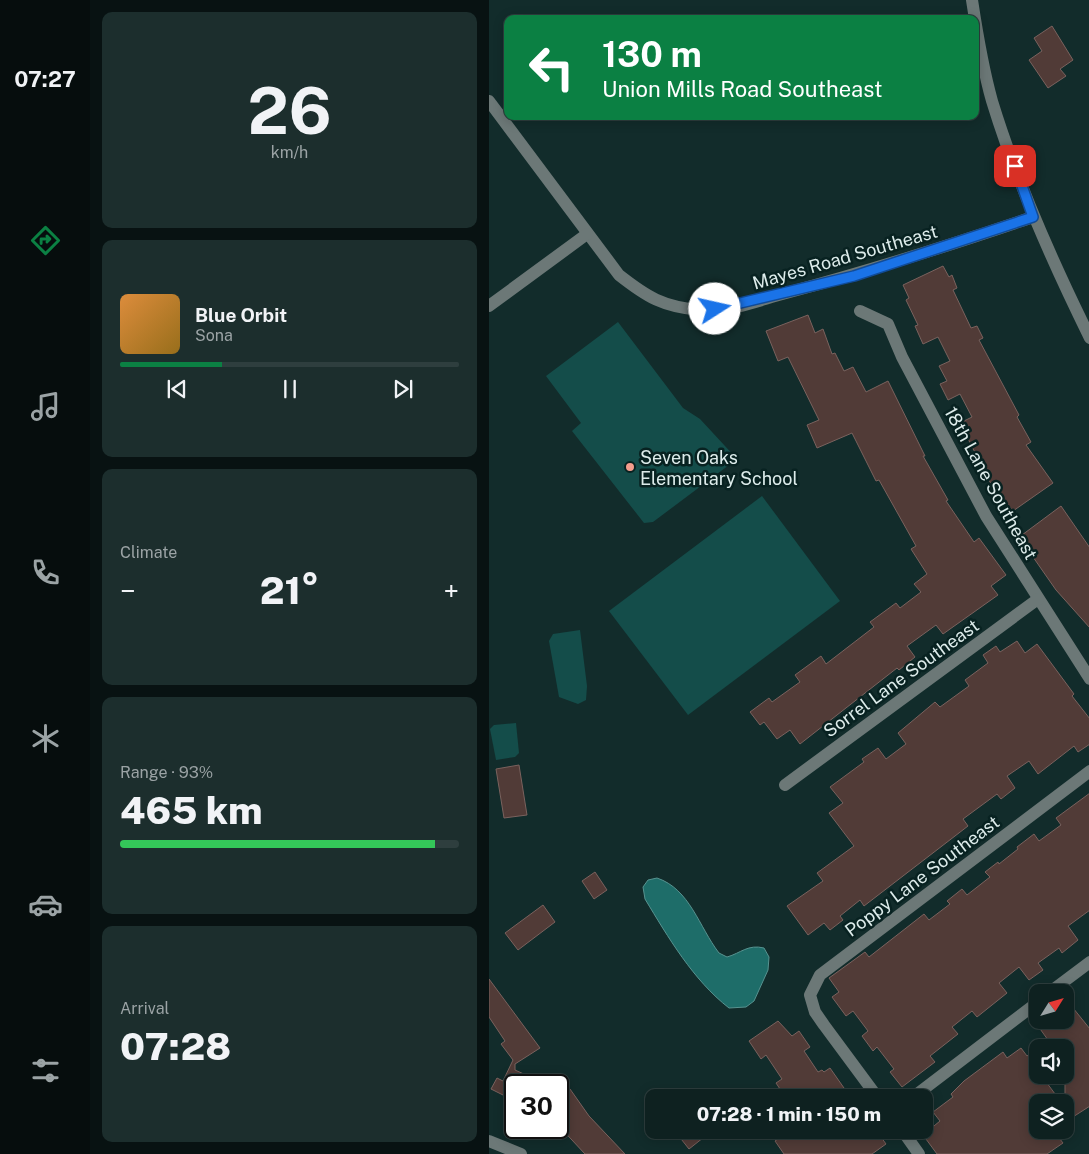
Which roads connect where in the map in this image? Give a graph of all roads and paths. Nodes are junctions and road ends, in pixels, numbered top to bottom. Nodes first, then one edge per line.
1 (972, 0) edge
2 (975, 15) edge
3 (979, 35) edge
4 (489, 101) edge
5 (1033, 217) junction
6 (587, 234) junction
7 (489, 306) edge
8 (860, 311) dead end
9 (1089, 338) edge
10 (1038, 599) junction
11 (1089, 679) edge
12 (1089, 771) edge
13 (785, 785) dead end
14 (1089, 962) edge
15 (1060, 984) edge
16 (1029, 1009) edge
17 (871, 1089) edge
18 (924, 1089) edge
19 (908, 1139) edge
20 (489, 1141) edge
21 (521, 1154) edge
22 (919, 1154) edge

1 - 2 street
3 - 5 street
4 - 6 street, Mayes Road Southeast
5 - 6 street, Mayes Road Southeast
5 - 9 street
6 - 7 street
8 - 10 street, 18th Lane Southeast
10 - 11 street, 18th Lane Southeast
10 - 13 street, Sorrel Lane Southeast
12 - 17 street, Poppy Lane Southeast
14 - 15 street
16 - 18 street
19 - 22 street
20 - 21 street

